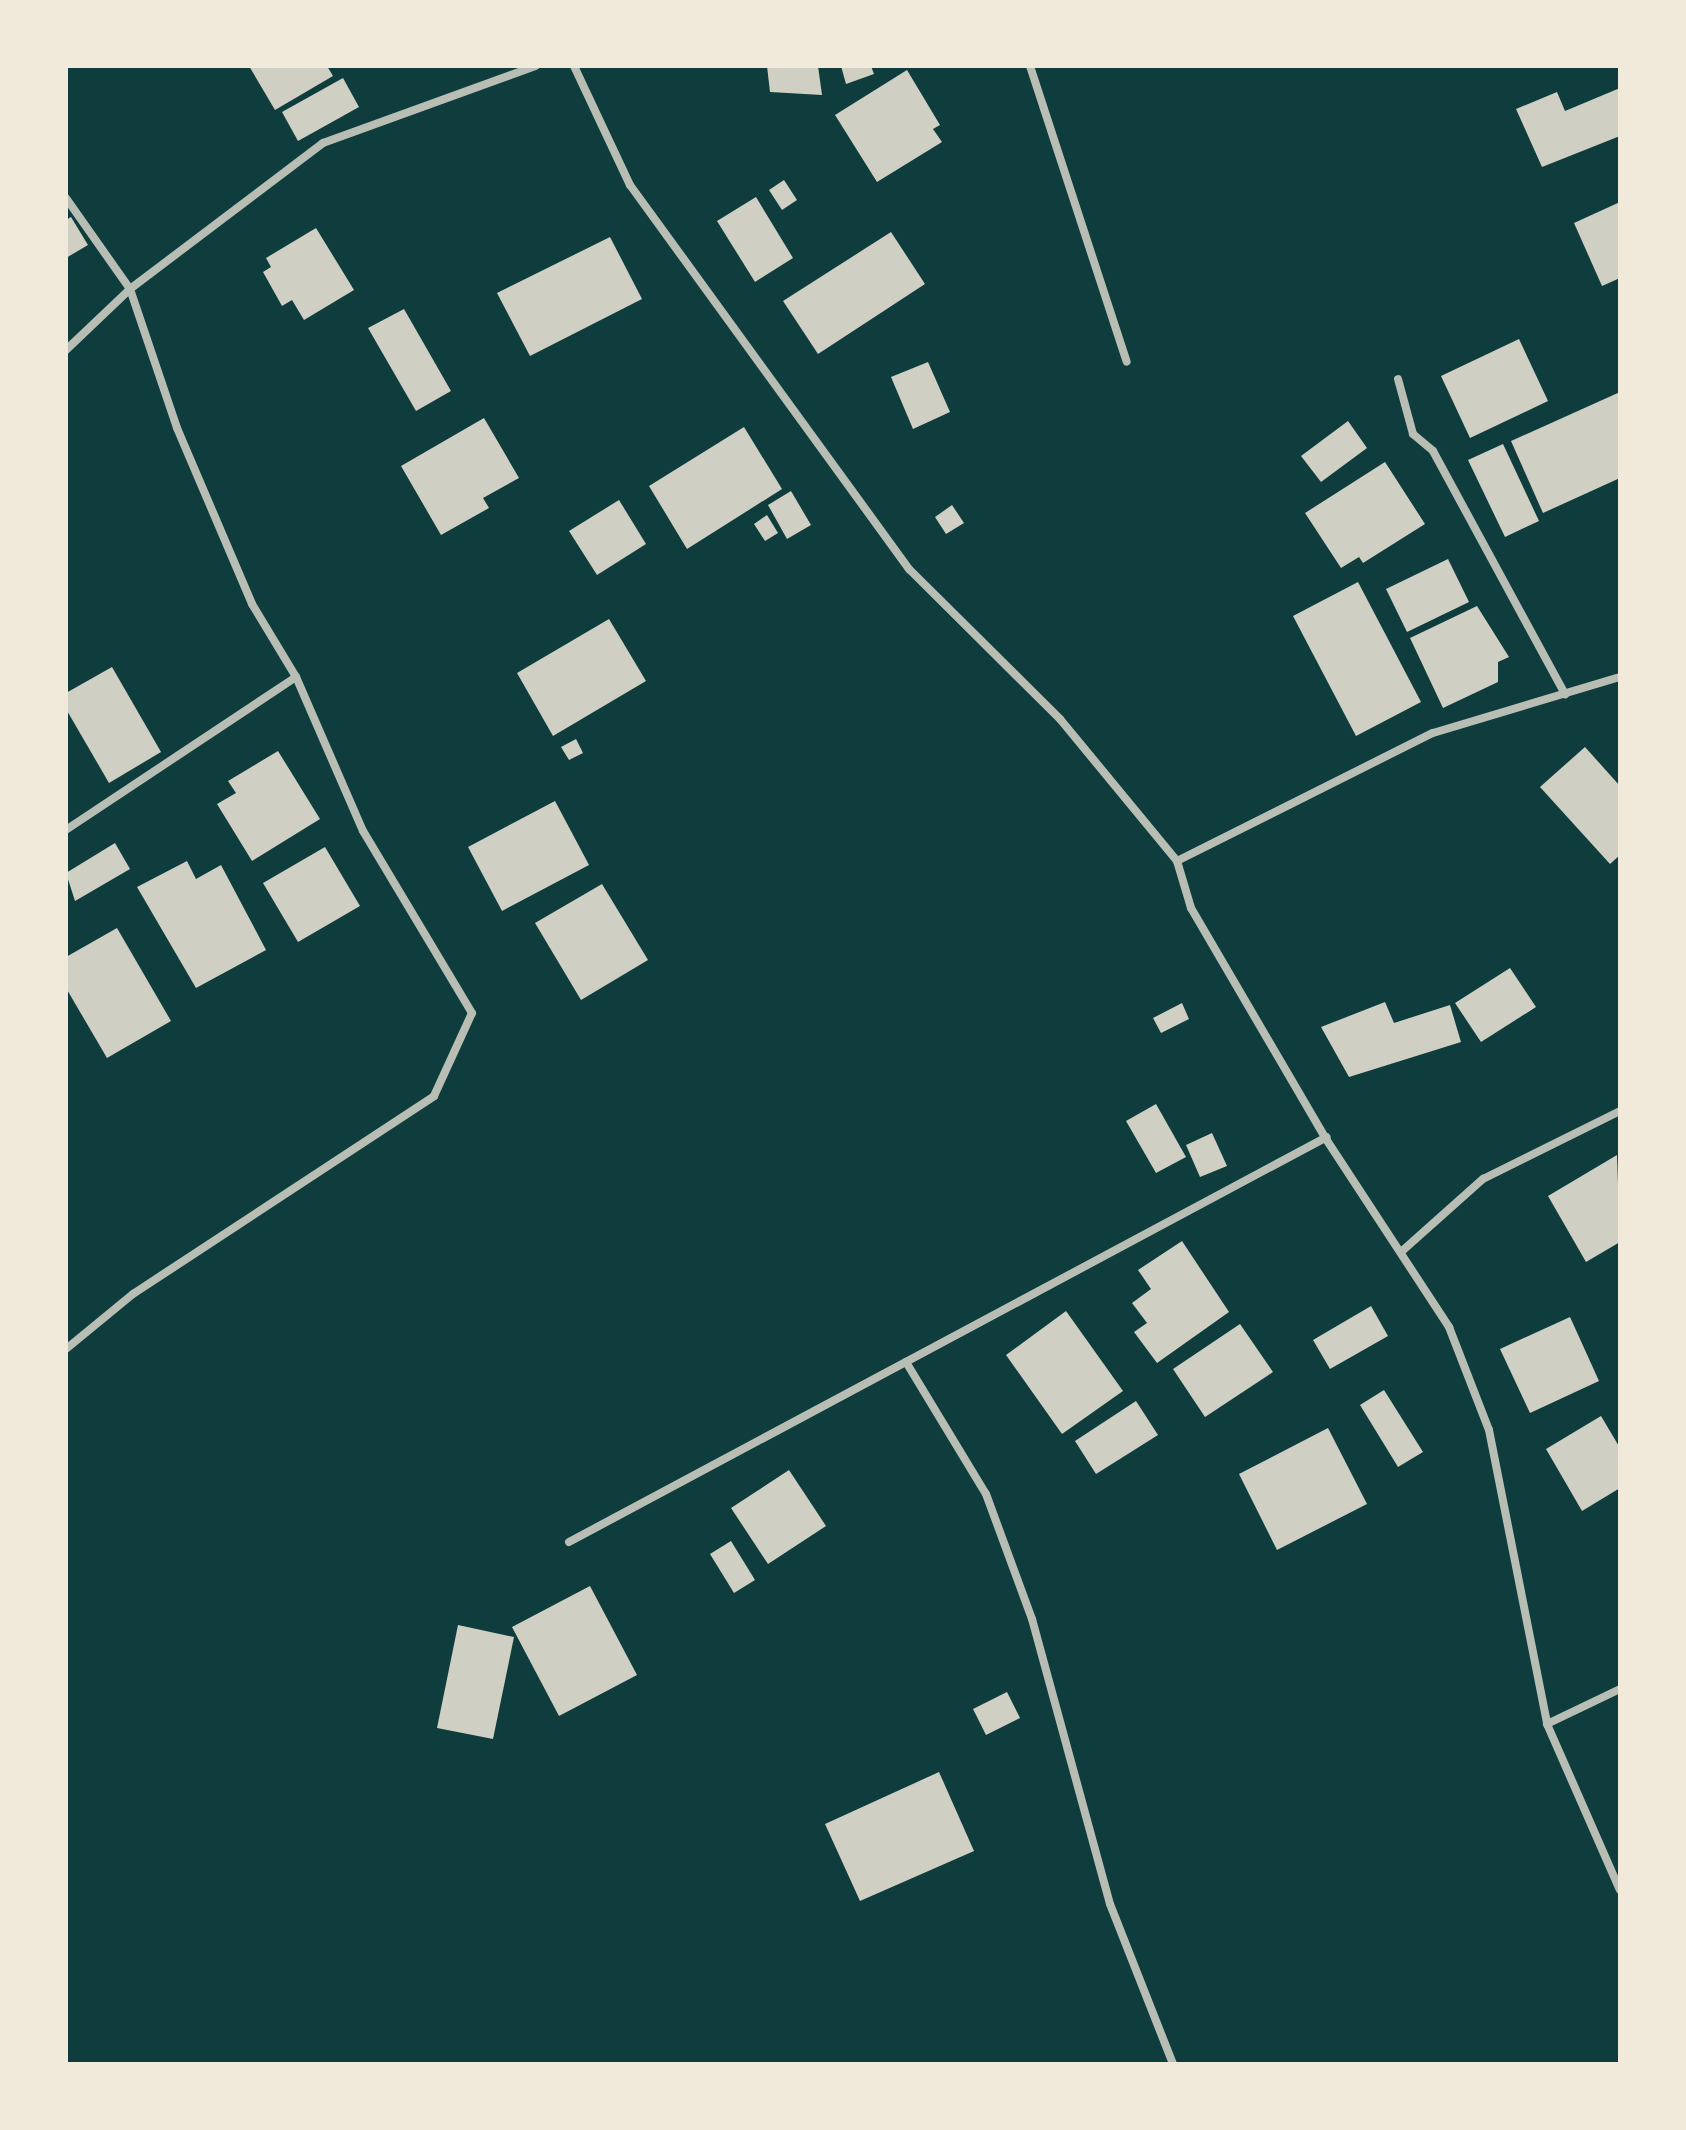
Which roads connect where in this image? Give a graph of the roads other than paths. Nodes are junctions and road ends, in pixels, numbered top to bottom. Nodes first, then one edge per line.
1 (536, 66) edge
2 (574, 66) edge
3 (1030, 66) edge
4 (66, 198) edge
5 (130, 289) junction
6 (66, 350) edge
7 (1127, 362) dead end
8 (1398, 379) dead end
9 (296, 677) junction
10 (1620, 677) edge
11 (1565, 694) junction
12 (66, 830) edge
13 (1177, 861) junction
14 (1620, 1111) edge
15 (1328, 1136) junction
16 (1401, 1252) junction
17 (66, 1349) edge
18 (906, 1362) junction
19 (569, 1542) dead end
20 (1620, 1689) edge
21 (1547, 1724) junction
22 (1620, 1890) edge
23 (1173, 2064) edge

1 - 5 street
2 - 13 street
3 - 7 street
4 - 5 street
5 - 6 street
5 - 9 street
8 - 11 street
9 - 12 street
9 - 17 street
10 - 11 street
11 - 13 street
13 - 15 street
14 - 16 street
15 - 16 street
15 - 18 street
16 - 21 street
18 - 19 street
18 - 23 street
20 - 21 street
21 - 22 street

